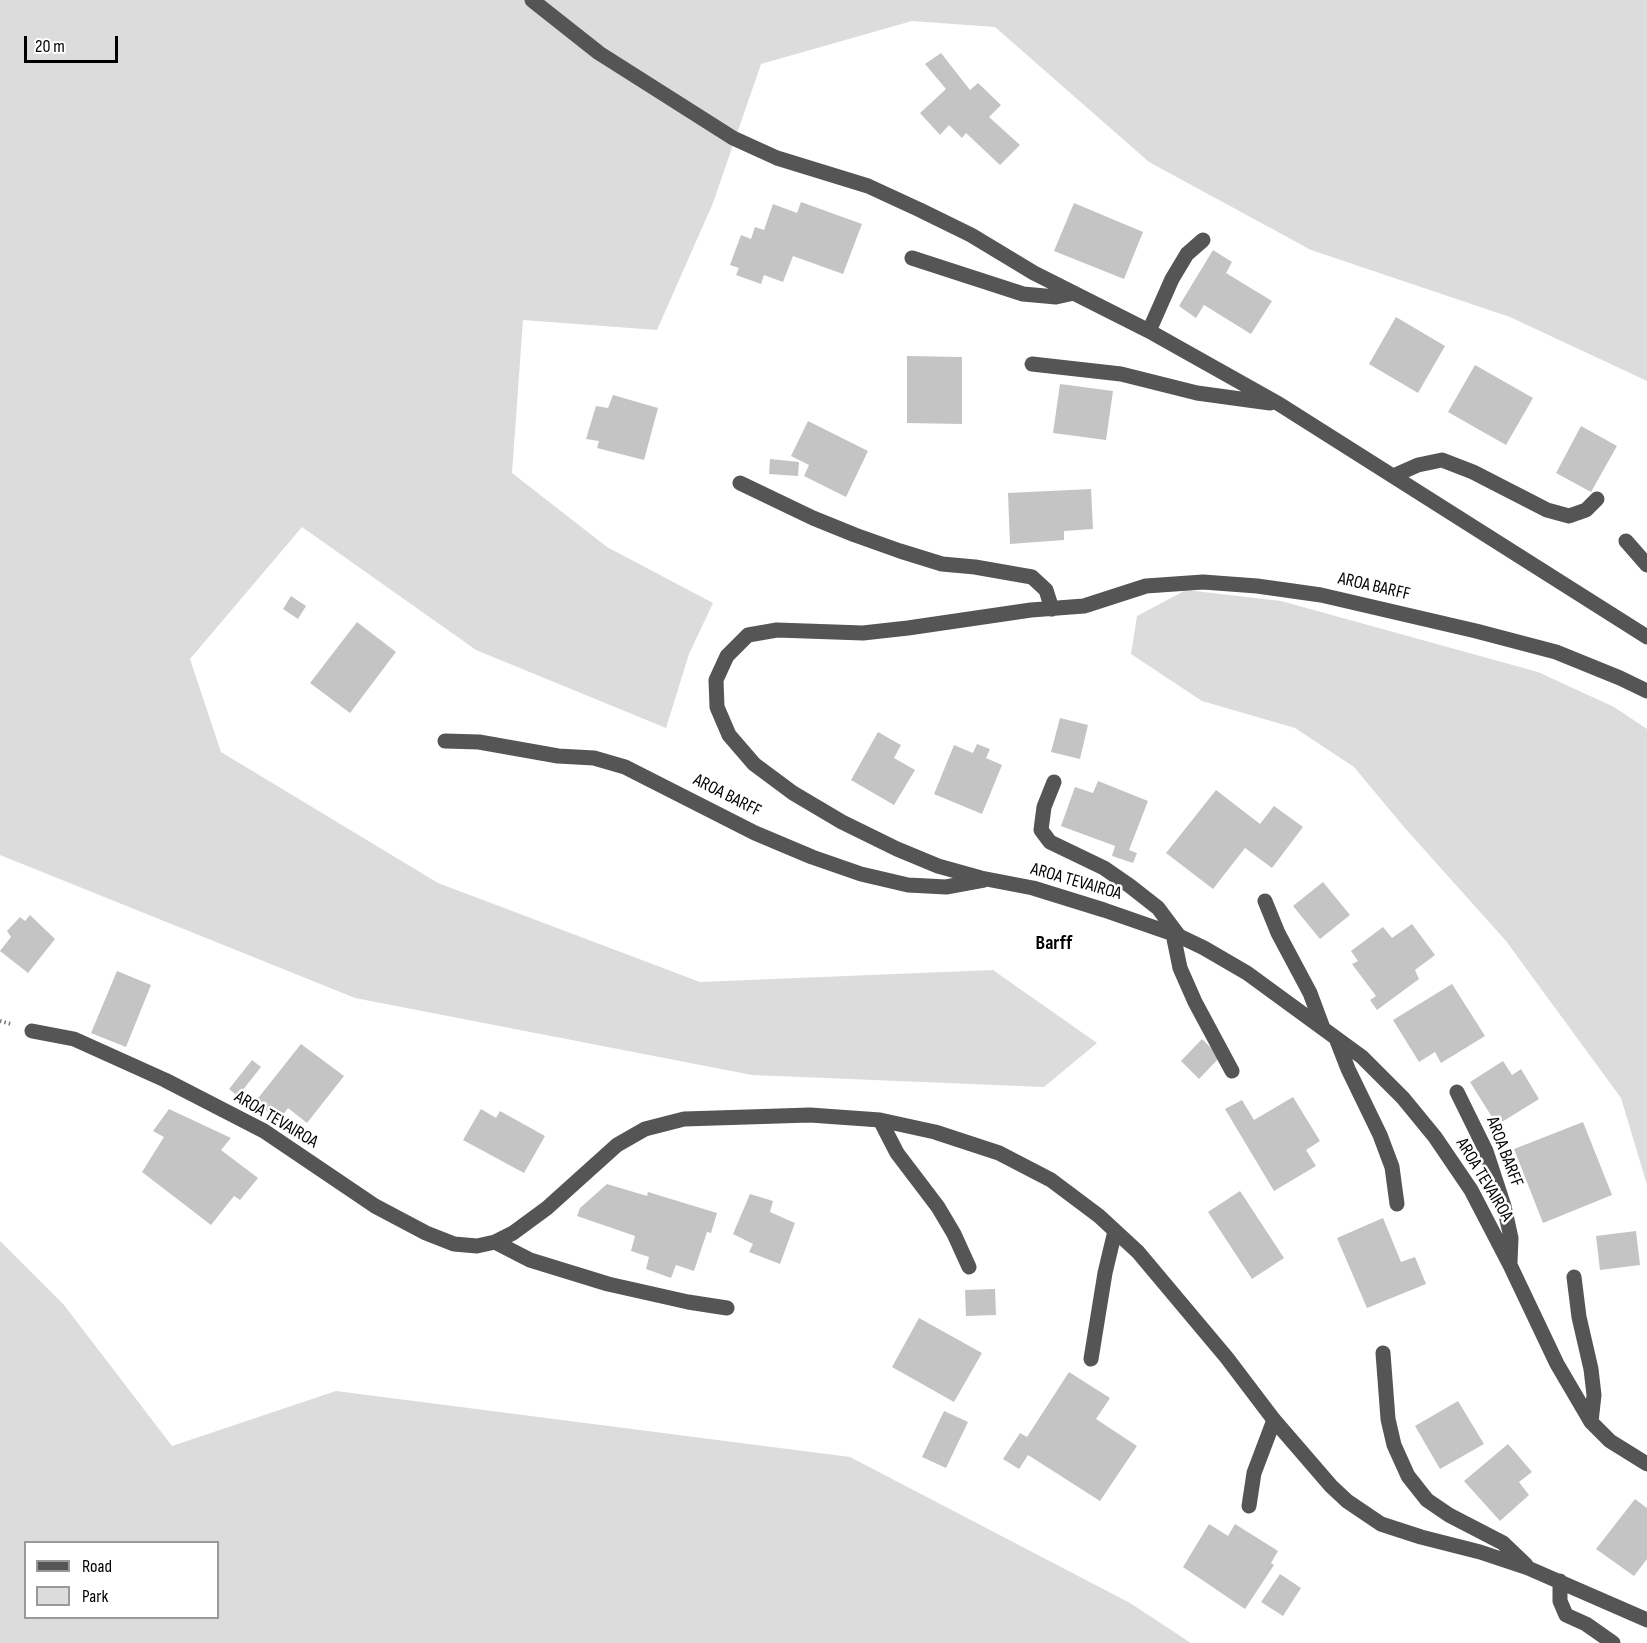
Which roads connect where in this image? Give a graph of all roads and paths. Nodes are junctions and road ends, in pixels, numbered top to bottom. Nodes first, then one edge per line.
1 (532, 0) edge
2 (1203, 240) dead end
3 (912, 258) dead end
4 (1074, 293) junction
5 (1149, 331) junction
6 (1032, 364) dead end
7 (1279, 405) junction
8 (1393, 476) junction
9 (740, 483) dead end
10 (1597, 499) dead end
11 (1626, 541) dead end
12 (1647, 565) edge
13 (1084, 606) joint
14 (1052, 609) junction
15 (1647, 637) edge
16 (1647, 691) edge
17 (445, 741) dead end
18 (1054, 782) dead end
19 (990, 879) junction
20 (1265, 901) dead end
21 (1176, 935) junction
22 (1323, 1028) junction
23 (32, 1031) dead end
24 (1336, 1038) junction
25 (1232, 1071) dead end
26 (1457, 1092) dead end
27 (880, 1120) junction
28 (1397, 1204) dead end
29 (1115, 1231) junction
30 (495, 1242) junction
31 (1510, 1265) junction
32 (969, 1267) dead end
33 (1574, 1277) dead end
34 (727, 1308) dead end
35 (1383, 1353) dead end
36 (1091, 1359) dead end
37 (1274, 1420) junction
38 (1591, 1422) junction
39 (1647, 1464) edge
40 (1249, 1506) dead end
41 (1531, 1569) junction
42 (1560, 1581) junction
43 (1647, 1620) edge
44 (1613, 1643) edge

1 - 4 street
2 - 5 street
3 - 4 street
4 - 5 street
5 - 7 street
6 - 7 street
7 - 8 street
8 - 10 street
8 - 15 street
9 - 14 street
11 - 12 street
13 - 14 street, AROA TEVAIROA
13 - 16 street, AROA BARFF
14 - 19 street, AROA TEVAIROA
17 - 19 street, AROA BARFF
18 - 21 street
19 - 21 street, AROA TEVAIROA
20 - 22 street
21 - 22 street, AROA TEVAIROA
21 - 25 street
22 - 24 street, AROA TEVAIROA
23 - 30 street, AROA TEVAIROA
24 - 28 street
24 - 31 street, AROA TEVAIROA
26 - 31 street, AROA BARFF
27 - 29 street, AROA TEVAIROA
27 - 30 street, AROA TEVAIROA
27 - 32 street
29 - 36 street
29 - 37 street, AROA TEVAIROA
30 - 34 street
31 - 38 street, AROA TEVAIROA
33 - 38 street
35 - 41 street, AROA TEVAIROA
37 - 40 street
37 - 41 street, AROA TEVAIROA
38 - 39 street, AROA TEVAIROA
41 - 42 street, AROA TEVAIROA
42 - 43 street, AROA TEVAIROA
42 - 44 street

